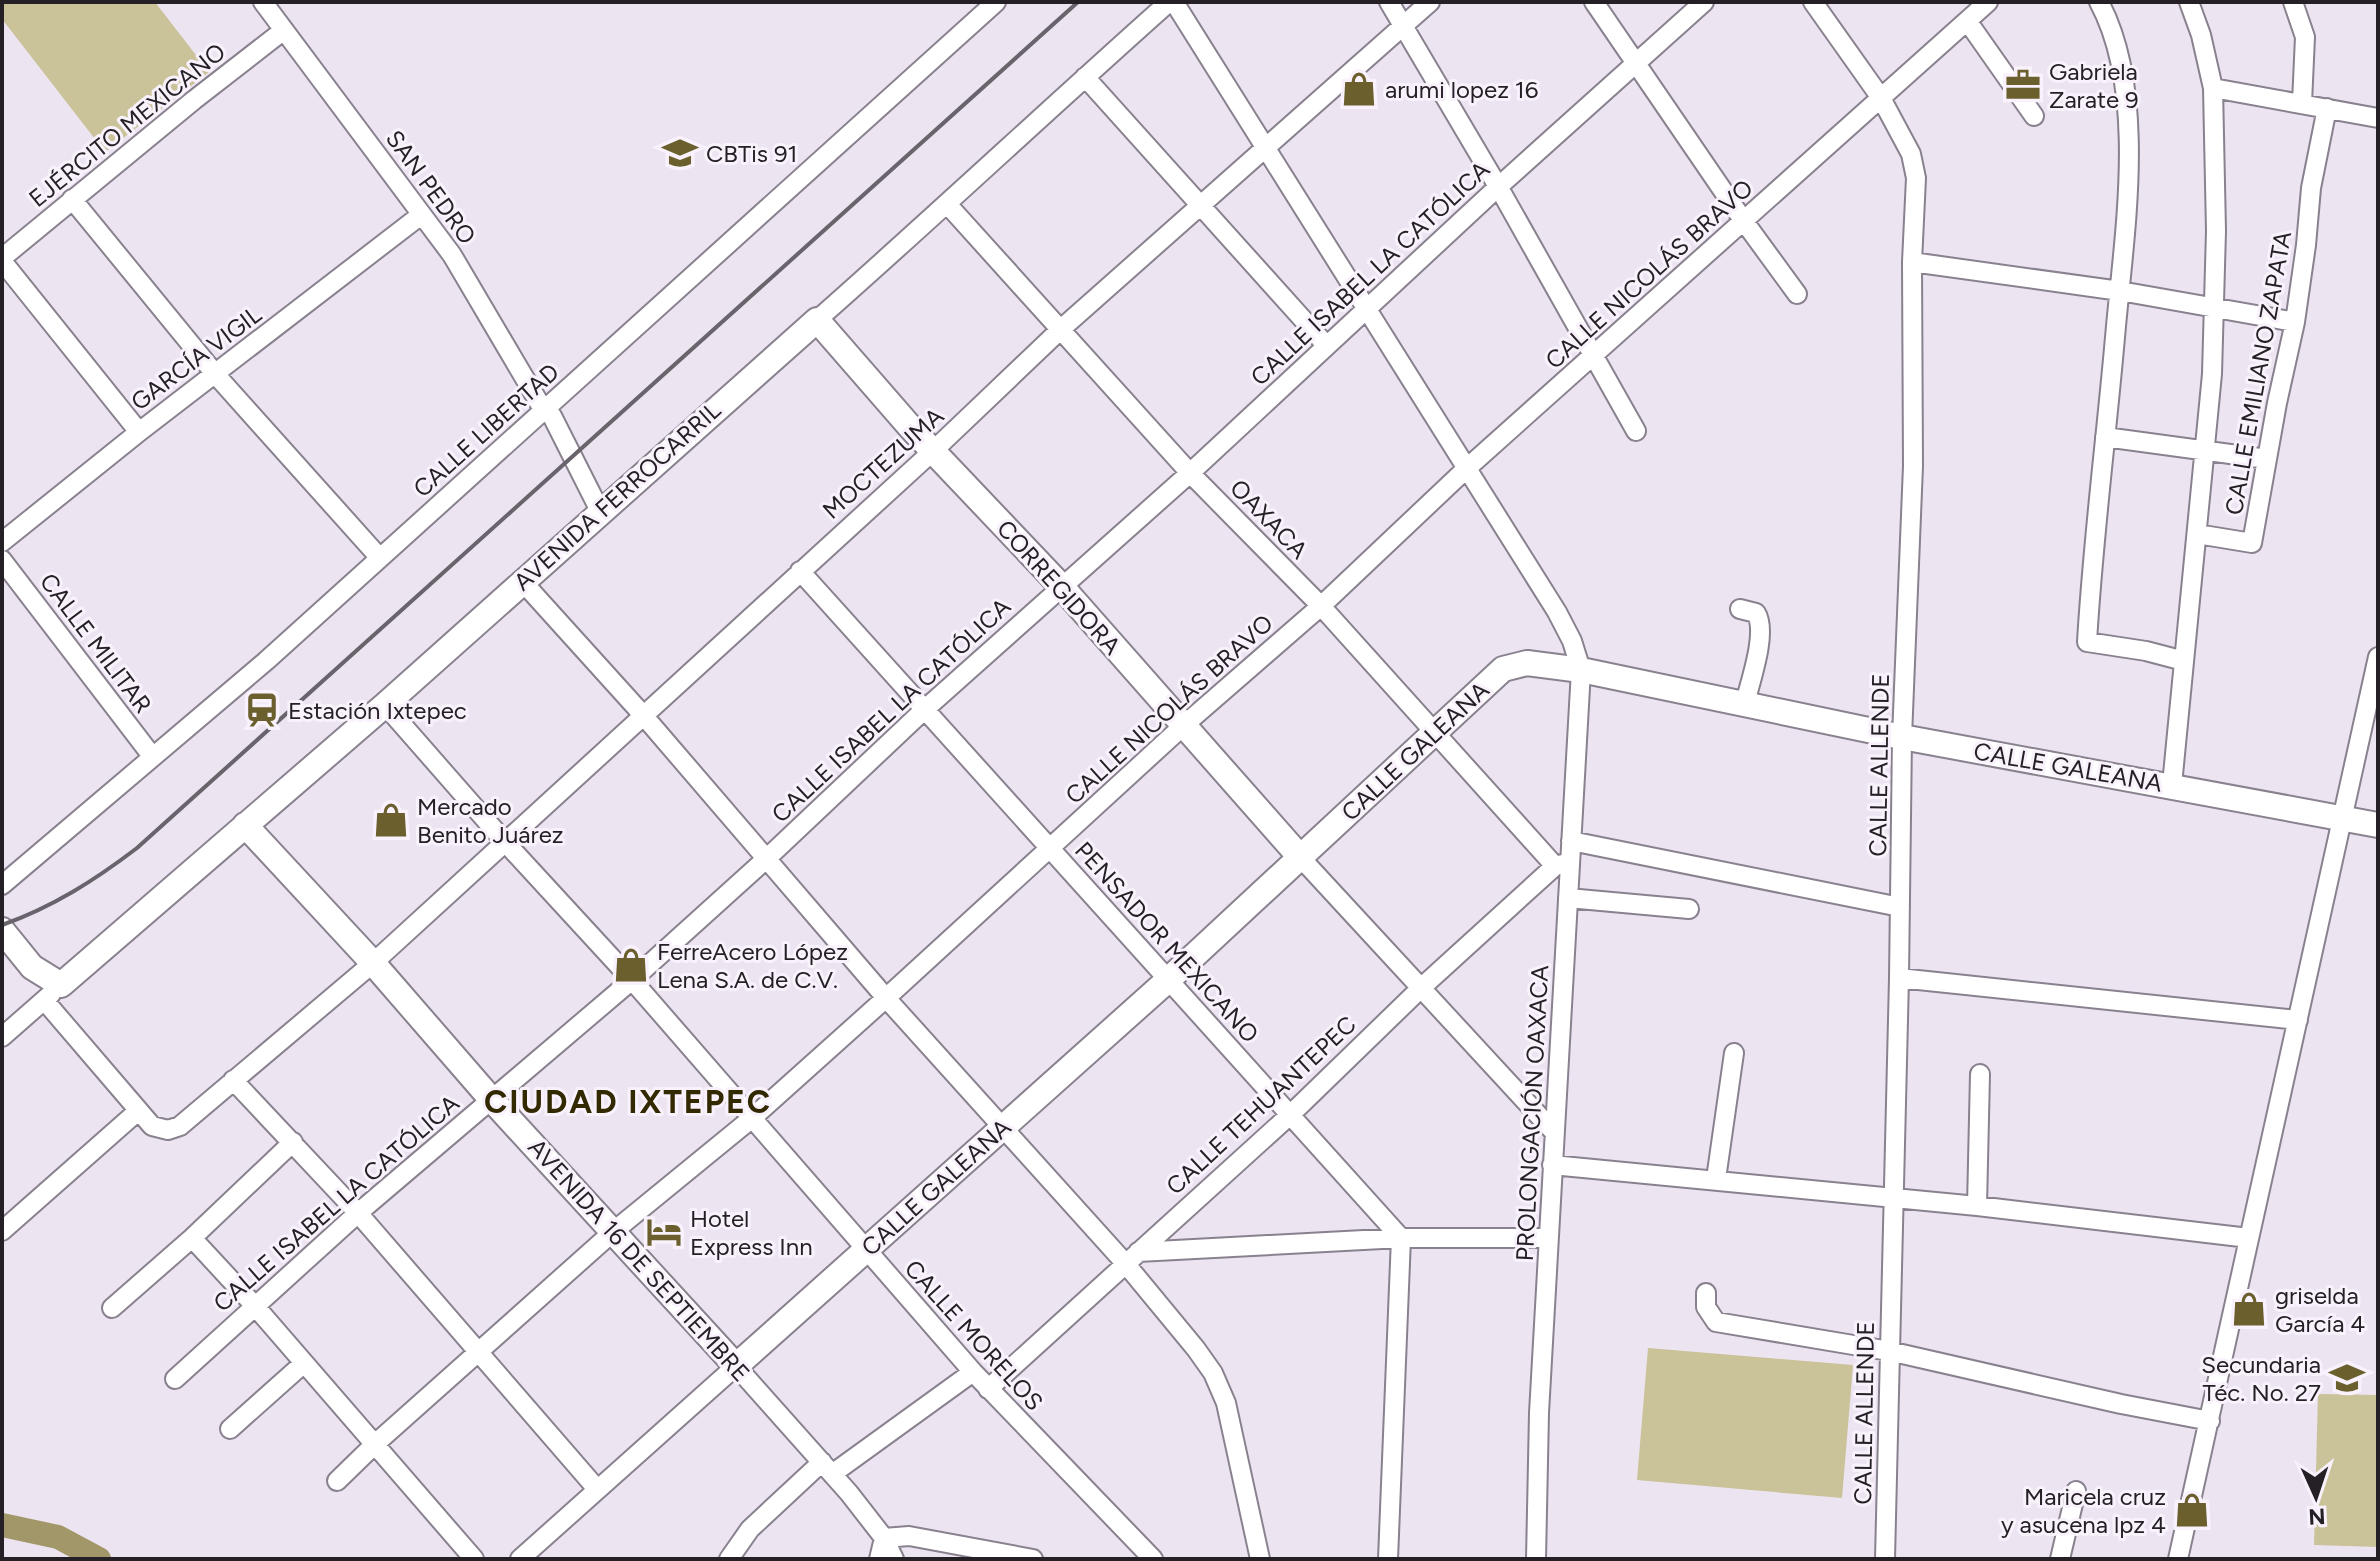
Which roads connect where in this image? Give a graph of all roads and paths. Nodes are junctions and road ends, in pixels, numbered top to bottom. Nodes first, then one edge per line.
1 (263, 2) edge
2 (996, 2) edge
3 (1171, 2) edge
4 (1389, 2) edge
5 (1430, 2) edge
6 (1594, 2) edge
7 (1704, 2) edge
8 (1813, 2) edge
9 (1988, 2) edge
10 (2099, 2) edge
11 (2189, 2) edge
12 (2293, 2) edge
13 (1968, 22) junction
14 (1404, 26) junction
15 (284, 30) junction
16 (1637, 63) junction
17 (1085, 77) junction
18 (2213, 88) junction
19 (1881, 98) junction
20 (2302, 103) junction
21 (2327, 108) junction
22 (2034, 116) dead end
23 (2378, 118) edge
24 (1264, 147) junction
25 (1498, 187) junction
26 (72, 199) junction
27 (948, 205) junction
28 (1199, 206) junction
29 (421, 215) junction
30 (1743, 220) junction
31 (2, 259) edge
32 (1912, 262) junction
33 (2120, 291) junction
34 (1797, 294) dead end
35 (1368, 308) junction
36 (2212, 308) junction
37 (817, 320) junction
38 (2295, 322) junction
39 (1061, 329) junction
40 (1326, 345) junction
41 (1594, 356) junction
42 (216, 375) junction
43 (544, 411) junction
44 (1636, 431) dead end
45 (139, 432) junction
46 (2105, 437) junction
47 (933, 451) junction
48 (2205, 451) junction
49 (2267, 459) junction
50 (1466, 469) junction
51 (1190, 473) junction
52 (600, 511) junction
53 (2197, 534) junction
54 (2, 542) edge
55 (379, 557) junction
56 (2, 560) edge
57 (800, 571) junction
58 (521, 580) junction
59 (1061, 586) junction
60 (1321, 606) junction
61 (1740, 609) dead end
62 (2378, 657) edge
63 (2184, 661) junction
64 (1581, 670) junction
65 (1745, 703) junction
66 (385, 705) junction
67 (924, 710) junction
68 (643, 715) junction
69 (1183, 726) junction
70 (1436, 733) junction
71 (1902, 737) junction
72 (152, 756) junction
73 (2172, 785) junction
74 (2342, 819) junction
75 (245, 825) junction
76 (2378, 825) edge
77 (1571, 841) junction
78 (505, 842) junction
79 (1049, 847) junction
80 (1300, 857) junction
81 (766, 859) junction
82 (1562, 864) junction
83 (2, 885) edge
84 (1568, 898) junction
85 (1900, 907) junction
86 (1689, 909) dead end
87 (5, 937) edge
88 (373, 963) junction
89 (1899, 978) junction
90 (632, 980) junction
91 (1168, 980) junction
92 (1422, 987) junction
93 (52, 992) junction
94 (886, 998) junction
95 (2298, 1020) junction
96 (2, 1037) edge
97 (1734, 1053) dead end
98 (1980, 1074) dead end
99 (233, 1080) junction
100 (491, 1099) junction
101 (138, 1111) junction
102 (1291, 1114) junction
103 (751, 1119) junction
104 (1001, 1127) junction
105 (1554, 1132) junction
106 (293, 1142) junction
107 (1552, 1165) junction
108 (1716, 1179) junction
109 (1893, 1197) junction
110 (1977, 1206) junction
111 (358, 1213) junction
112 (2, 1231) edge
113 (614, 1231) junction
114 (192, 1238) junction
115 (1401, 1238) junction
116 (1548, 1238) junction
117 (2249, 1238) junction
118 (867, 1251) junction
119 (1131, 1257) junction
120 (1706, 1293) dead end
121 (254, 1305) junction
122 (112, 1308) dead end
123 (1889, 1351) junction
124 (480, 1352) junction
125 (304, 1363) junction
126 (736, 1366) junction
127 (973, 1372) junction
128 (175, 1379) dead end
129 (988, 1389) junction
130 (2210, 1421) junction
131 (230, 1429) dead end
132 (375, 1444) junction
133 (827, 1468) junction
134 (337, 1481) dead end
135 (597, 1489) junction
136 (2076, 1491) dead end
137 (884, 1538) junction
138 (474, 1559) edge
139 (520, 1559) edge
140 (729, 1559) edge
141 (879, 1559) edge
142 (894, 1559) edge
143 (1033, 1559) edge
144 (1153, 1559) edge
145 (1260, 1559) edge
146 (1388, 1559) edge
147 (1536, 1559) edge
148 (1885, 1559) edge
149 (2060, 1559) edge
150 (2178, 1559) edge

1 - 15 street, SAN PEDRO
2 - 43 street, CALLE LIBERTAD
3 - 17 street, AVENIDA FERROCARRIL
3 - 24 street
4 - 14 street
5 - 14 street, MOCTEZUMA
6 - 16 street
7 - 16 street, CALLE ISABEL LA CATÓLICA
8 - 19 street, CALLE ALLENDE
9 - 13 street, CALLE NICOLÁS BRAVO
10 - 33 street
11 - 18 street
12 - 20 street
13 - 19 street, CALLE NICOLÁS BRAVO
13 - 22 street
14 - 24 street, MOCTEZUMA
14 - 25 street
15 - 26 street, EJÉRCITO MEXICANO
15 - 29 street, SAN PEDRO
16 - 25 street, CALLE ISABEL LA CATÓLICA
16 - 30 street
17 - 27 street, AVENIDA FERROCARRIL
17 - 28 street
18 - 20 street
18 - 36 street
19 - 30 street, CALLE NICOLÁS BRAVO
19 - 32 street, CALLE ALLENDE
20 - 21 street
21 - 23 street
21 - 38 street, CALLE EMILIANO ZAPATA
24 - 28 street, MOCTEZUMA
24 - 35 street
25 - 35 street, CALLE ISABEL LA CATÓLICA
25 - 41 street
26 - 31 street, EJÉRCITO MEXICANO
26 - 42 street
27 - 37 street, AVENIDA FERROCARRIL
27 - 39 street, OAXACA
28 - 39 street, MOCTEZUMA
28 - 40 street
29 - 42 street, GARCÍA VIGIL
29 - 43 street, SAN PEDRO
30 - 34 street
30 - 41 street, CALLE NICOLÁS BRAVO
31 - 45 street
32 - 33 street
32 - 71 street, CALLE ALLENDE
33 - 36 street
33 - 46 street
35 - 40 street, CALLE ISABEL LA CATÓLICA
35 - 50 street
36 - 38 street
36 - 48 street
37 - 47 main road, CORREGIDORA
37 - 52 main road, AVENIDA FERROCARRIL
38 - 49 street, CALLE EMILIANO ZAPATA
39 - 47 street, MOCTEZUMA
39 - 51 street, OAXACA
40 - 51 street, CALLE ISABEL LA CATÓLICA
41 - 44 street
41 - 50 street, CALLE NICOLÁS BRAVO
42 - 45 street, GARCÍA VIGIL
42 - 55 street
43 - 52 street, SAN PEDRO
43 - 55 street, CALLE LIBERTAD
45 - 54 street, GARCÍA VIGIL
46 - 48 street
46 - 63 street
47 - 57 street, MOCTEZUMA
47 - 59 main road, CORREGIDORA
48 - 49 street
48 - 53 street
49 - 53 street, CALLE EMILIANO ZAPATA
50 - 60 street, CALLE NICOLÁS BRAVO
50 - 64 street
51 - 59 street, CALLE ISABEL LA CATÓLICA
51 - 60 street, OAXACA
52 - 58 main road, AVENIDA FERROCARRIL
53 - 63 street
55 - 72 street, CALLE LIBERTAD
56 - 72 street, CALLE MILITAR
57 - 67 street, PENSADOR MEXICANO
57 - 68 street, MOCTEZUMA
58 - 66 main road, AVENIDA FERROCARRIL
58 - 68 street
59 - 67 street, CALLE ISABEL LA CATÓLICA
59 - 69 main road, CORREGIDORA
60 - 69 street, CALLE NICOLÁS BRAVO
60 - 70 street, OAXACA
61 - 65 street
62 - 74 street
63 - 73 street
64 - 65 main road, CALLE GALEANA
64 - 70 main road, CALLE GALEANA
64 - 77 street, PROLONGACIÓN OAXACA
65 - 71 main road, CALLE GALEANA
66 - 75 main road, AVENIDA FERROCARRIL
66 - 78 street, CALLE MORELOS
67 - 79 street, PENSADOR MEXICANO
67 - 81 street, CALLE ISABEL LA CATÓLICA
68 - 78 street, MOCTEZUMA
68 - 81 street
69 - 79 street, CALLE NICOLÁS BRAVO
69 - 80 main road, CORREGIDORA
70 - 80 main road, CALLE GALEANA
70 - 82 street, OAXACA
71 - 73 main road, CALLE GALEANA
71 - 85 street, CALLE ALLENDE
72 - 83 street, CALLE LIBERTAD
73 - 74 main road, CALLE GALEANA
74 - 76 main road, CALLE GALEANA
74 - 95 street
75 - 88 main road, AVENIDA 16 DE SEPTIEMBRE
75 - 93 main road, AVENIDA FERROCARRIL
77 - 82 street, PROLONGACIÓN OAXACA
77 - 85 street
78 - 88 street, MOCTEZUMA
78 - 90 street, CALLE MORELOS
79 - 91 street, PENSADOR MEXICANO
79 - 94 street, CALLE NICOLÁS BRAVO
80 - 91 main road, CALLE GALEANA
80 - 92 street
81 - 90 street, CALLE ISABEL LA CATÓLICA
81 - 94 street
82 - 84 street, PROLONGACIÓN OAXACA
82 - 92 street, CALLE TEHUANTEPEC
84 - 86 street
84 - 105 street, PROLONGACIÓN OAXACA
85 - 89 street, CALLE ALLENDE
87 - 93 main road
88 - 99 street, MOCTEZUMA
88 - 100 main road, AVENIDA 16 DE SEPTIEMBRE
89 - 95 street
89 - 109 street, CALLE ALLENDE
90 - 100 street, CALLE ISABEL LA CATÓLICA
90 - 103 street, CALLE MORELOS
91 - 102 street, PENSADOR MEXICANO
91 - 104 main road, CALLE GALEANA
92 - 102 street, CALLE TEHUANTEPEC
92 - 105 street
93 - 96 street
93 - 101 street
94 - 103 street, CALLE NICOLÁS BRAVO
94 - 104 street
95 - 117 street
97 - 108 street
98 - 110 street
99 - 101 street, MOCTEZUMA
99 - 106 street
100 - 111 street, CALLE ISABEL LA CATÓLICA
100 - 113 main road, AVENIDA 16 DE SEPTIEMBRE
101 - 112 street
102 - 115 street, PENSADOR MEXICANO
102 - 119 street, CALLE TEHUANTEPEC
103 - 113 street, CALLE NICOLÁS BRAVO
103 - 118 street, CALLE MORELOS
104 - 118 main road, CALLE GALEANA
104 - 119 street
105 - 107 street, PROLONGACIÓN OAXACA
106 - 111 street
106 - 114 street
107 - 108 street
107 - 116 street, PROLONGACIÓN OAXACA
108 - 109 street
109 - 110 street
109 - 123 street, CALLE ALLENDE
110 - 117 street
111 - 121 street, CALLE ISABEL LA CATÓLICA
111 - 124 street
113 - 124 street, CALLE NICOLÁS BRAVO
113 - 126 main road, AVENIDA 16 DE SEPTIEMBRE
114 - 121 street
114 - 122 street
115 - 116 street
115 - 119 street
115 - 146 street
116 - 147 street, PROLONGACIÓN OAXACA
117 - 130 street
118 - 126 main road, CALLE GALEANA
118 - 127 street, CALLE MORELOS
119 - 129 street, CALLE TEHUANTEPEC
119 - 145 street
120 - 123 street
121 - 125 street
121 - 128 street, CALLE ISABEL LA CATÓLICA
123 - 130 street
123 - 148 street, CALLE ALLENDE
124 - 132 street, CALLE NICOLÁS BRAVO
124 - 135 street
125 - 131 street
125 - 132 street
126 - 133 street, AVENIDA 16 DE SEPTIEMBRE
126 - 135 street
127 - 129 street, CALLE MORELOS
127 - 133 street
129 - 144 street, CALLE MORELOS
130 - 150 street
132 - 134 street, CALLE NICOLÁS BRAVO
132 - 138 street
133 - 137 street, AVENIDA 16 DE SEPTIEMBRE
133 - 140 street
135 - 139 street
136 - 149 street
137 - 141 street
137 - 142 street, AVENIDA 16 DE SEPTIEMBRE
137 - 143 street

